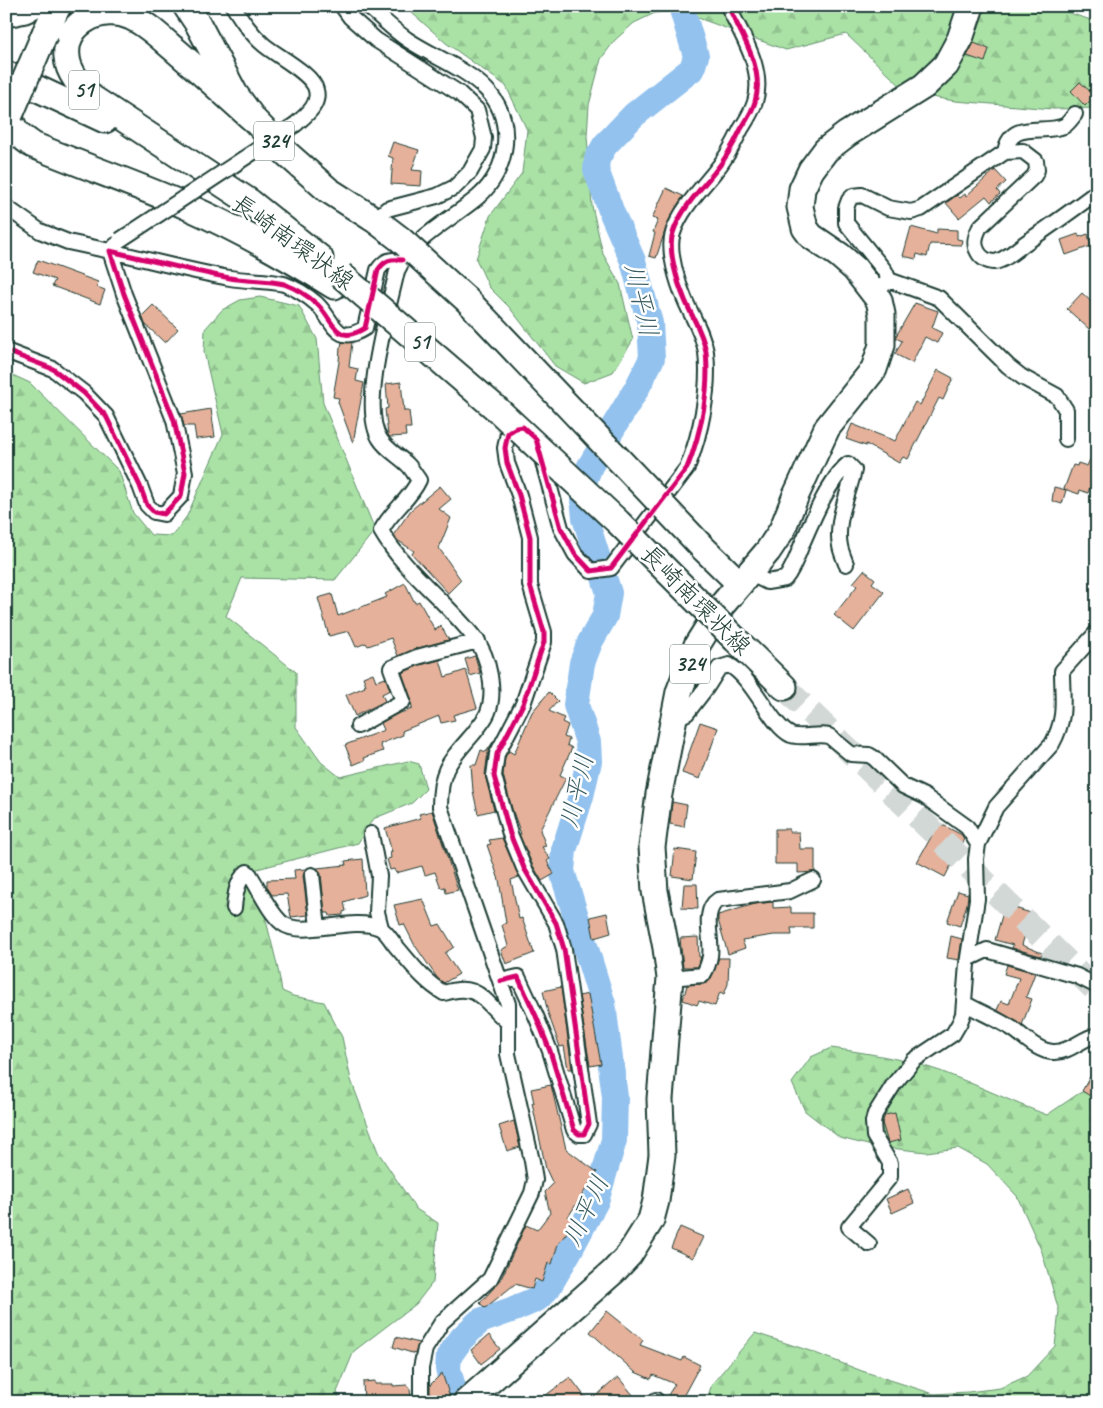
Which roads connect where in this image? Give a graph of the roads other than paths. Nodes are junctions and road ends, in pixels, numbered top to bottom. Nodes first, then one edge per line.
1 (32, 6) edge
2 (58, 6) edge
3 (186, 6) edge
4 (233, 6) edge
5 (342, 6) edge
6 (367, 6) edge
7 (728, 6) edge
8 (971, 6) edge
9 (6, 14) edge
10 (6, 74) edge
11 (1075, 114) dead end
12 (8, 116) edge
13 (254, 120) junction
14 (1005, 152) junction
15 (1097, 192) edge
16 (6, 207) edge
17 (375, 220) junction
18 (401, 250) junction
19 (110, 252) junction
20 (320, 258) junction
21 (337, 280) junction
22 (882, 287) junction
23 (6, 351) edge
24 (1066, 439) dead end
25 (846, 564) dead end
26 (744, 579) junction
27 (1097, 632) edge
28 (478, 641) junction
29 (784, 687) tunnel mouth
30 (673, 720) junction
31 (358, 726) dead end
32 (372, 834) dead end
33 (978, 844) junction
34 (312, 875) dead end
35 (813, 880) dead end
36 (234, 908) dead end
37 (318, 927) junction
38 (381, 928) junction
39 (968, 959) junction
40 (670, 978) junction
41 (501, 981) junction
42 (1097, 986) edge
43 (964, 1003) junction
44 (508, 1022) junction
45 (1097, 1035) edge
46 (869, 1244) dead end
47 (421, 1402) edge
48 (466, 1402) edge

1 - 9 highway
2 - 12 highway, bridge
3 - 13 highway, 324
4 - 19 street, bridge
5 - 17 street
6 - 18 street
7 - 41 street
8 - 22 highway, 324
10 - 20 highway, 長崎南環状線 / 51
11 - 14 street
12 - 21 highway, 51
13 - 17 highway, 324
13 - 20 highway, 51
14 - 15 street
14 - 22 street
16 - 19 street
17 - 18 highway, 324
18 - 19 street
18 - 26 highway, 324, bridge
18 - 28 street
19 - 23 street
20 - 21 highway, 長崎南環状線 / 51
21 - 29 highway, 長崎南環状線 / 51, bridge
22 - 24 street
22 - 26 highway, 324
25 - 26 street
26 - 30 highway, 324
27 - 33 street
28 - 31 street
28 - 41 street
30 - 33 street
30 - 40 highway, 324
32 - 38 street
33 - 39 street
34 - 37 street
35 - 40 street
36 - 37 street
37 - 38 street
38 - 44 street
39 - 42 street
39 - 43 street
40 - 48 highway, 324
41 - 44 street
43 - 45 street
43 - 46 street
44 - 47 street

